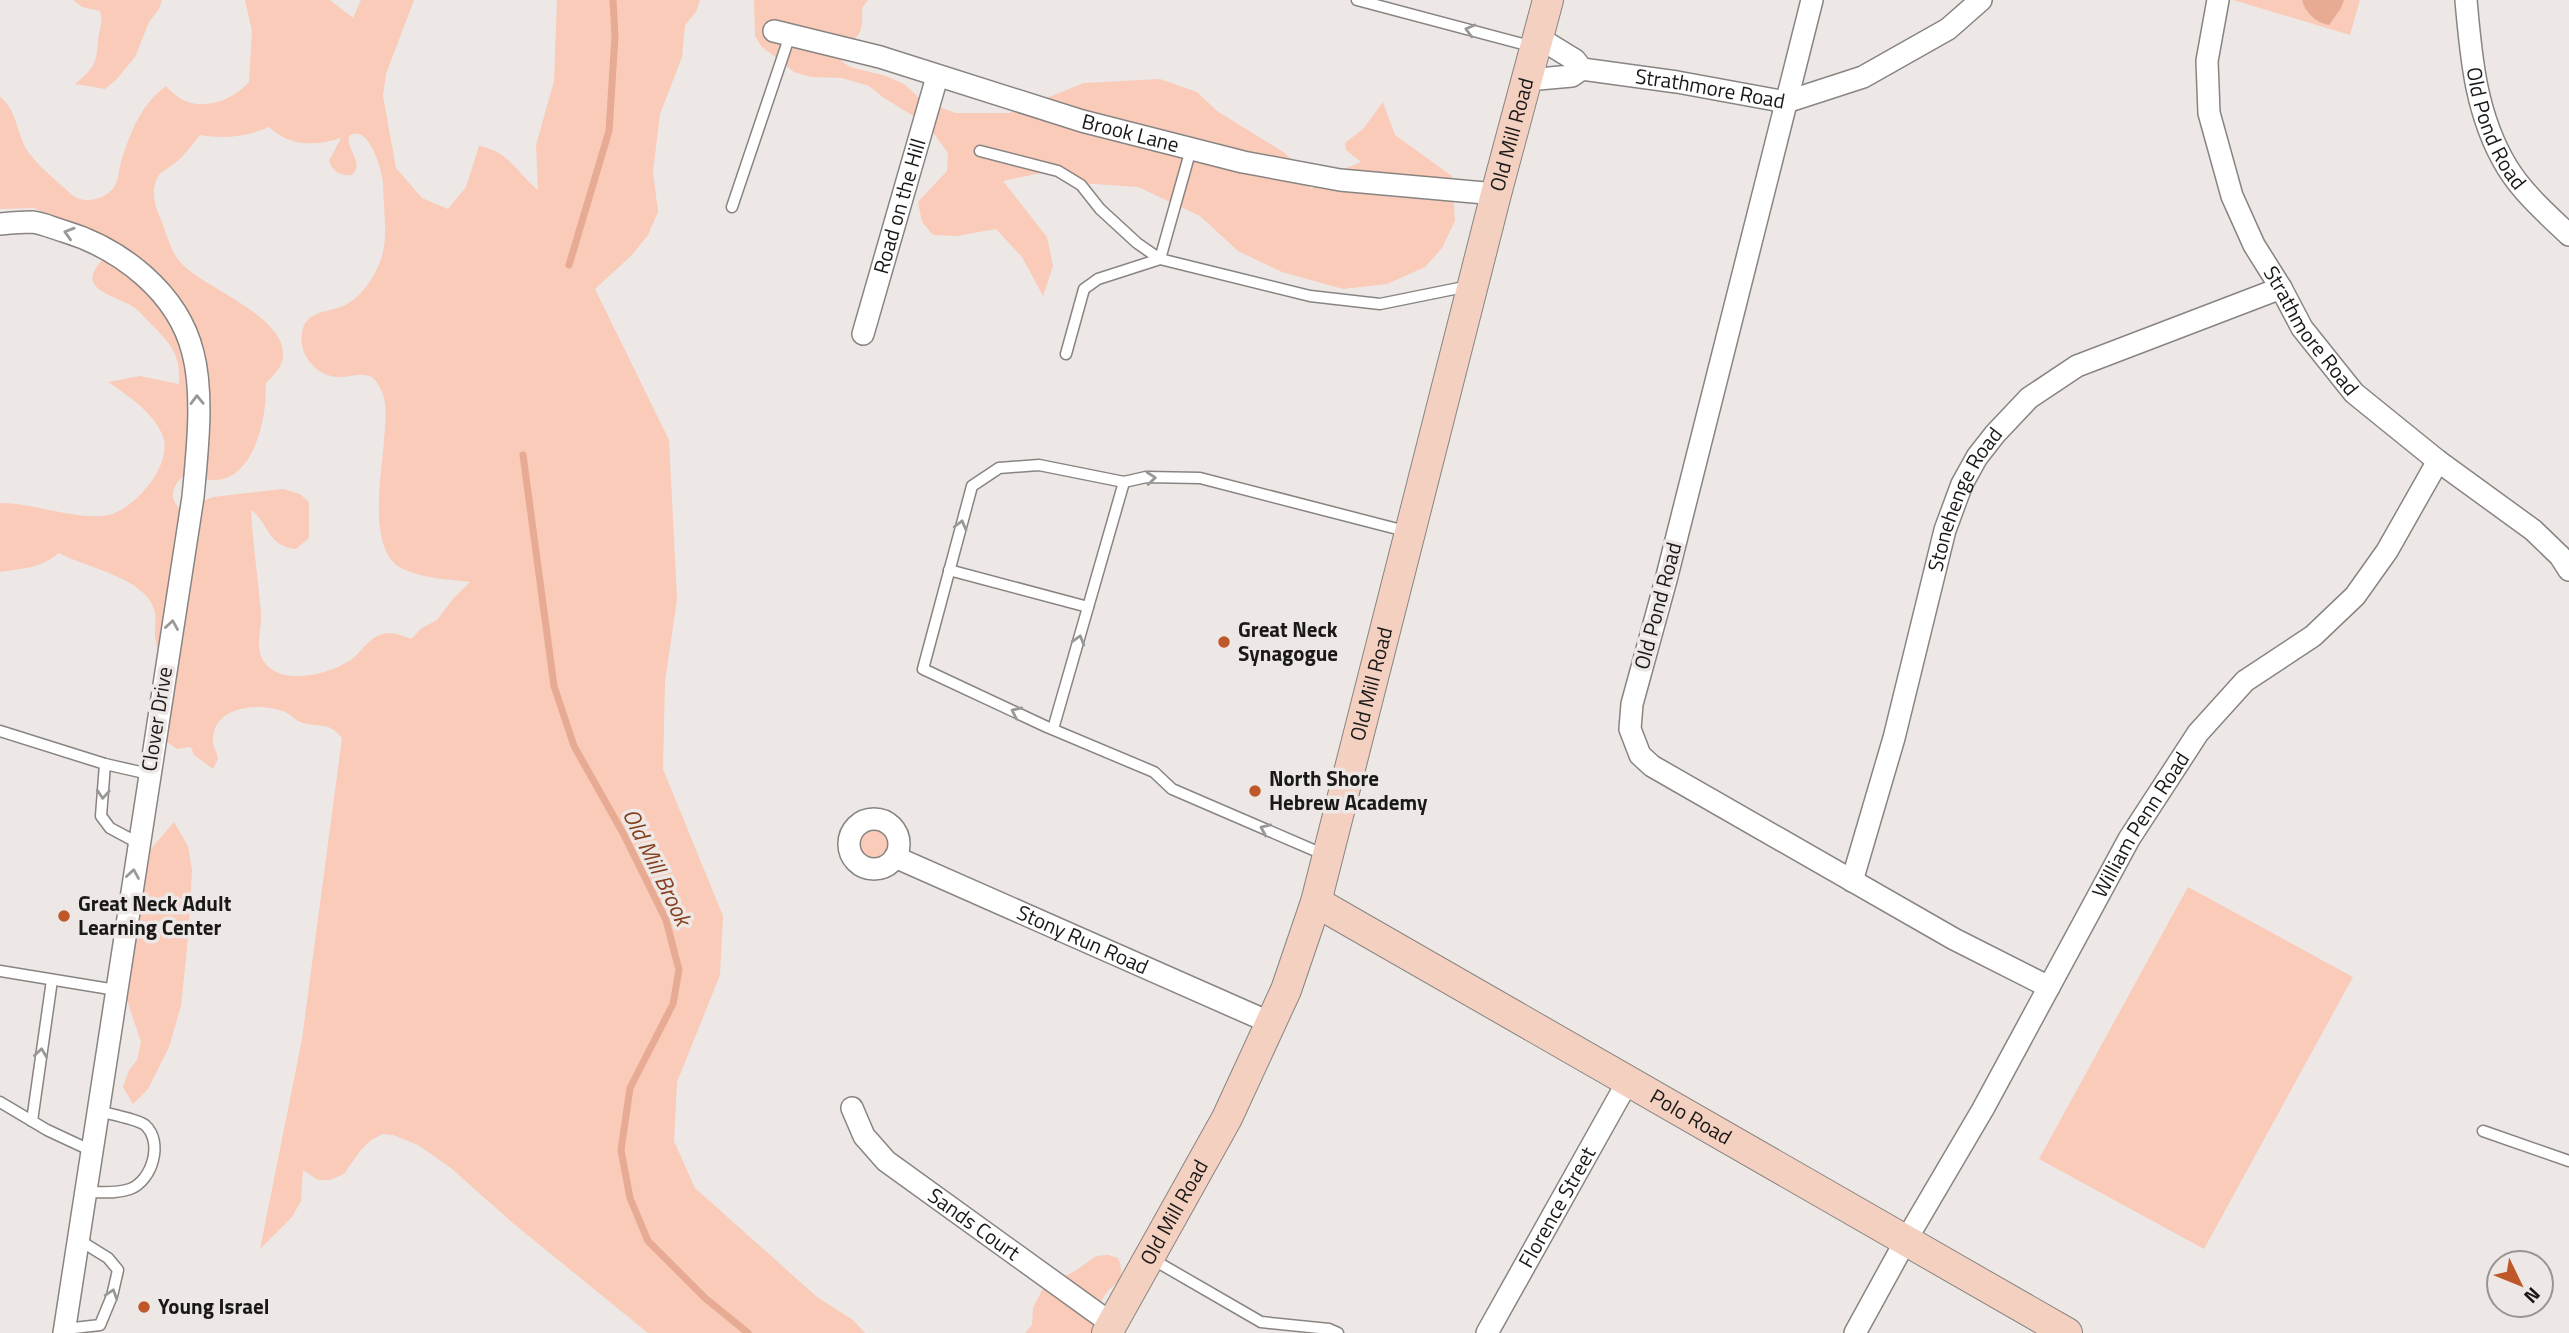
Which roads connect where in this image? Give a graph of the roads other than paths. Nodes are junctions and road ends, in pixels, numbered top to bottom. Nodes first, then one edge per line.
1 (1357, 0) edge
2 (1548, 0) edge
3 (1812, 0) edge
4 (1981, 0) edge
5 (2218, 0) edge
6 (2466, 0) edge
7 (782, 33) joint
8 (1538, 43) junction
9 (1581, 69) junction
10 (937, 77) junction
11 (1527, 80) junction
12 (1786, 102) junction
13 (1191, 149) junction
14 (980, 151) dead end
15 (1496, 194) junction
16 (732, 207) dead end
17 (0, 223) edge
18 (2569, 234) edge
19 (1160, 259) junction
20 (1473, 286) junction
21 (2281, 288) junction
22 (863, 334) dead end
23 (1066, 354) dead end
24 (2438, 461) junction
25 (1124, 482) junction
26 (1410, 532) junction
27 (949, 570) junction
28 (2569, 570) edge
29 (1088, 607) junction
30 (1053, 729) junction
31 (0, 731) edge
32 (105, 764) junction
33 (149, 774) junction
34 (138, 843) junction
35 (895, 856) dead end
36 (1327, 856) junction
37 (1852, 881) junction
38 (1316, 902) junction
39 (0, 971) edge
40 (52, 980) junction
41 (2049, 988) junction
42 (116, 990) junction
43 (1271, 1023) junction
44 (1628, 1081) junction
45 (0, 1102) edge
46 (852, 1108) dead end
47 (98, 1111) junction
48 (32, 1121) junction
49 (2483, 1131) dead end
50 (92, 1151) junction
51 (2569, 1161) edge
52 (86, 1192) junction
53 (79, 1240) junction
54 (1906, 1240) junction
55 (1150, 1257) junction
56 (1109, 1329) edge
57 (64, 1331) edge
58 (1338, 1333) edge
59 (1487, 1333) edge
60 (1855, 1333) edge
61 (2067, 1333) edge

8 -> 1 lane
2 - 8 street, Old Mill Road
3 - 12 street, Old Pond Road
4 - 12 street, Strathmore Road
5 - 21 street, Strathmore Road
6 - 18 street, Old Pond Road
7 - 10 street, Brook Lane
7 - 16 lane
8 - 9 street
8 - 11 street, Old Mill Road
9 - 11 street, Strathmore Road
9 - 12 street, Strathmore Road
10 - 13 street, Brook Lane
10 - 22 street, Road on the Hill
11 - 15 street, Old Mill Road
12 - 37 street, Old Pond Road
13 - 15 street, Brook Lane
13 - 19 lane
14 - 19 lane
15 - 20 street, Old Mill Road
33 -> 17 street, Clover Drive
19 - 20 lane
19 - 23 lane
20 - 26 street, Old Mill Road
21 - 24 street, Strathmore Road
21 - 37 street, Stonehenge Road
24 - 28 street, Strathmore Road
24 - 41 street, William Penn Road
25 -> 26 lane
27 -> 25 lane
25 - 29 lane
26 - 36 street, Old Mill Road
27 - 29 lane
30 -> 27 lane
30 -> 29 lane
36 -> 30 lane
31 - 32 lane
32 - 33 lane
32 -> 34 lane
33 - 34 street, Clover Drive
42 -> 34 street, Clover Drive
35 - 43 street, Stony Run Road
36 - 38 street, Old Mill Road
37 - 41 street, Old Pond Road
38 - 43 street, Old Mill Road
38 - 44 street, Polo Road
39 - 40 lane
40 - 42 lane
48 -> 40 lane
41 - 54 street, William Penn Road
42 - 47 street, Clover Drive
43 - 55 street, Old Mill Road
44 - 54 street, Polo Road
44 - 59 street, Florence Street
45 - 48 lane
46 - 56 street, Sands Court
47 - 50 street, Clover Drive
47 - 52 lane
48 - 50 lane
49 - 51 lane
50 - 52 street, Clover Drive
52 - 53 street, Clover Drive
53 - 57 street, Clover Drive
57 -> 53 lane
54 - 60 street, William Penn Road
54 - 61 street, Polo Road
55 - 56 street, Old Mill Road
55 - 58 lane

